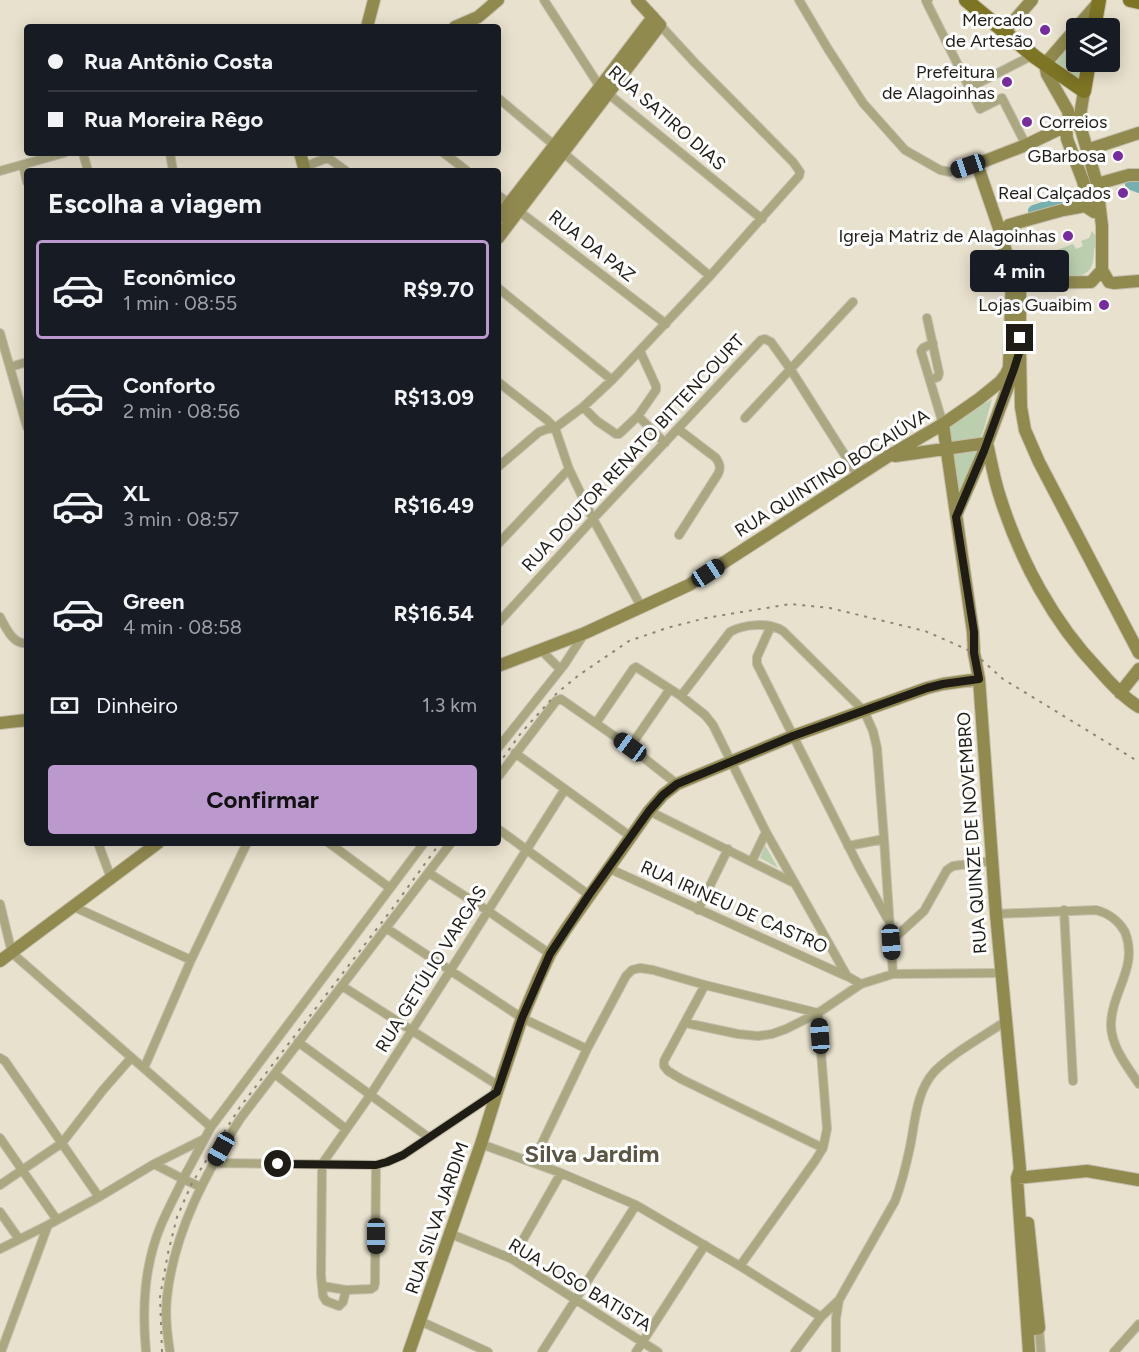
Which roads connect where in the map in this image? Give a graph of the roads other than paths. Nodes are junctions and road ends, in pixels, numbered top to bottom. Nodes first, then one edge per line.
1 (371, 0) edge
2 (498, 0) edge
3 (544, 0) edge
4 (637, 0) edge
5 (798, 0) edge
6 (928, 0) edge
7 (966, 0) edge
8 (1032, 0) edge
9 (1130, 0) edge
10 (1099, 1) edge
11 (1139, 2) edge
12 (1096, 18) edge
13 (656, 21) junction
14 (366, 24) edge
15 (462, 24) edge
16 (1004, 32) junction
17 (1033, 55) junction
18 (1045, 64) junction
19 (1087, 72) edge
20 (969, 88) junction
21 (604, 90) junction
22 (1084, 91) junction
23 (501, 101) edge
24 (1079, 122) junction
25 (1066, 126) junction
26 (1139, 133) edge
27 (1026, 145) junction
28 (558, 149) junction
29 (1087, 150) junction
30 (54, 156) edge
31 (448, 156) edge
32 (977, 164) junction
33 (22, 165) junction
34 (307, 168) edge
35 (342, 168) edge
36 (463, 168) edge
37 (0, 171) edge
38 (24, 172) edge
39 (1139, 175) edge
40 (1097, 184) junction
41 (501, 197) edge
42 (514, 207) junction
43 (1091, 210) junction
44 (501, 216) edge
45 (762, 219) junction
46 (1102, 226) junction
47 (501, 232) edge
48 (1002, 237) junction
49 (1102, 270) junction
50 (710, 276) junction
51 (1016, 279) junction
52 (1139, 281) edge
53 (501, 290) edge
54 (853, 302) dead end
55 (927, 318) dead end
56 (666, 324) junction
57 (0, 333) edge
58 (1020, 350) junction
59 (640, 351) junction
60 (24, 363) edge
61 (10, 367) junction
62 (1011, 369) junction
63 (791, 370) junction
64 (612, 380) junction
65 (501, 384) edge
66 (986, 393) junction
67 (583, 407) junction
68 (24, 416) edge
69 (638, 416) junction
70 (996, 417) junction
71 (745, 418) dead end
72 (943, 424) junction
73 (555, 428) junction
74 (678, 429) junction
75 (665, 443) junction
76 (987, 443) junction
77 (945, 448) junction
78 (887, 457) junction
79 (501, 464) edge
80 (569, 469) junction
81 (858, 476) junction
82 (956, 517) junction
83 (593, 519) junction
84 (679, 535) dead end
85 (501, 541) edge
86 (642, 608) junction
87 (0, 617) edge
88 (501, 620) edge
89 (771, 626) junction
90 (585, 633) junction
91 (24, 644) edge
92 (542, 651) junction
93 (1139, 653) edge
94 (501, 665) edge
95 (560, 669) junction
96 (1139, 669) edge
97 (979, 679) junction
98 (670, 689) junction
99 (1120, 693) junction
100 (681, 696) junction
101 (1139, 707) edge
102 (864, 711) junction
103 (24, 720) edge
104 (0, 723) edge
105 (596, 723) junction
106 (793, 736) junction
107 (501, 744) edge
108 (630, 747) junction
109 (515, 753) junction
110 (731, 762) junction
111 (501, 773) edge
112 (677, 784) junction
113 (565, 789) junction
114 (649, 811) junction
115 (501, 831) edge
116 (766, 832) junction
117 (630, 836) junction
118 (884, 839) junction
119 (99, 846) edge
120 (154, 846) edge
121 (246, 846) edge
122 (333, 846) edge
123 (422, 846) edge
124 (449, 846) edge
125 (848, 846) junction
126 (527, 849) junction
127 (728, 849) junction
128 (752, 861) junction
129 (992, 861) junction
130 (608, 868) junction
131 (429, 873) junction
132 (111, 878) junction
133 (794, 883) junction
134 (390, 888) junction
135 (589, 895) junction
136 (0, 904) edge
137 (72, 906) junction
138 (698, 910) junction
139 (1064, 910) junction
140 (488, 911) junction
141 (996, 914) junction
142 (889, 921) junction
143 (386, 928) junction
144 (891, 942) junction
145 (12, 953) junction
146 (550, 954) junction
147 (191, 960) junction
148 (0, 961) edge
149 (450, 971) junction
150 (893, 974) junction
151 (1001, 974) junction
152 (847, 976) junction
153 (861, 984) junction
154 (705, 985) junction
155 (342, 986) junction
156 (818, 1012) junction
157 (522, 1018) junction
158 (1006, 1021) junction
159 (686, 1023) junction
160 (412, 1031) junction
161 (298, 1042) junction
162 (587, 1049) junction
163 (0, 1058) edge
164 (131, 1058) junction
165 (144, 1068) junction
166 (275, 1074) junction
167 (1073, 1082) dead end
168 (1139, 1084) edge
169 (498, 1089) junction
170 (370, 1094) junction
171 (211, 1127) junction
172 (346, 1129) junction
173 (428, 1137) junction
174 (0, 1138) edge
175 (204, 1139) junction
176 (62, 1143) junction
177 (481, 1144) junction
178 (823, 1148) junction
179 (533, 1162) junction
180 (213, 1163) junction
181 (154, 1164) junction
182 (322, 1164) junction
183 (376, 1165) junction
184 (22, 1170) junction
185 (561, 1173) junction
186 (1020, 1174) junction
187 (183, 1179) junction
188 (1139, 1180) edge
189 (0, 1185) edge
190 (201, 1187) junction
191 (99, 1197) junction
192 (636, 1205) junction
193 (0, 1212) edge
194 (57, 1220) junction
195 (48, 1225) junction
196 (451, 1234) junction
197 (19, 1239) junction
198 (705, 1245) junction
199 (0, 1249) edge
200 (512, 1259) junction
201 (740, 1266) junction
202 (322, 1286) junction
203 (346, 1290) junction
204 (575, 1299) junction
205 (839, 1300) junction
206 (821, 1317) junction
207 (420, 1321) junction
208 (1139, 1324) edge
209 (1033, 1329) junction
210 (642, 1342) junction
211 (1, 1352) edge
212 (146, 1352) edge
213 (170, 1352) edge
214 (409, 1352) edge
215 (488, 1352) edge
216 (542, 1352) edge
217 (636, 1352) edge
218 (658, 1352) edge
219 (795, 1352) edge
220 (836, 1352) edge
221 (1029, 1352) edge
222 (1041, 1352) edge
223 (1114, 1352) edge

1 - 14 street
2 - 15 street
3 - 21 street, RUA SATIRO DIAS
4 - 13 street
5 - 32 street
6 - 20 street
7 - 16 main road
8 - 16 street
9 - 11 main road
10 - 12 main road
10 - 18 street
13 - 21 street
13 - 45 street
16 - 17 main road
17 - 18 main road
17 - 20 street
18 - 22 main road
18 - 25 street
19 - 22 main road
20 - 27 street
21 - 28 street
21 - 45 street, RUA SATIRO DIAS
22 - 24 street
23 - 28 street
24 - 25 street
24 - 29 street
25 - 27 street
25 - 43 street
26 - 29 street
27 - 32 street
28 - 42 street
28 - 50 street
29 - 40 street
30 - 33 street
31 - 36 street
32 - 48 street
33 - 37 street
33 - 38 street
34 - 35 street
39 - 40 street
40 - 46 street
41 - 42 street, RUA DA PAZ
42 - 44 street
42 - 47 street
42 - 56 street, RUA DA PAZ
43 - 46 street
43 - 48 street
45 - 50 street
46 - 49 street
48 - 51 street
49 - 51 street
49 - 52 street
50 - 56 street
51 - 58 street
51 - 62 street
53 - 64 street
54 - 63 street
55 - 72 street
56 - 59 street
57 - 61 street
58 - 62 street
58 - 93 street
59 - 64 street
59 - 69 street, RUA DOUTOR RENATO BITTENCOURT
60 - 61 street
61 - 68 street
62 - 66 street, RUA QUINTINO BOCAIÚVA
62 - 70 street
63 - 71 street
63 - 74 street, RUA DOUTOR RENATO BITTENCOURT
63 - 81 street
64 - 67 street
65 - 73 street
66 - 70 street
66 - 72 street, RUA QUINTINO BOCAIÚVA
67 - 69 street, RUA DOUTOR RENATO BITTENCOURT
67 - 73 street
69 - 75 street
70 - 76 street
72 - 77 street, RUA QUINZE DE NOVEMBRO
72 - 78 street, RUA QUINTINO BOCAIÚVA
73 - 79 street
73 - 80 street
74 - 75 street, RUA DOUTOR RENATO BITTENCOURT
74 - 84 street
75 - 83 street, RUA DOUTOR RENATO BITTENCOURT
76 - 77 street
76 - 82 street
76 - 99 street
77 - 78 street
77 - 82 street, RUA QUINZE DE NOVEMBRO
78 - 81 street, RUA QUINTINO BOCAIÚVA
80 - 83 street
80 - 85 street
81 - 86 street, RUA QUINTINO BOCAIÚVA
82 - 97 street, RUA QUINZE DE NOVEMBRO
83 - 86 street
83 - 88 street, RUA DOUTOR RENATO BITTENCOURT
86 - 90 street, RUA QUINTINO BOCAIÚVA
87 - 91 street
89 - 100 street
89 - 102 street
89 - 106 street
90 - 92 street, RUA QUINTINO BOCAIÚVA
90 - 95 street
92 - 94 street, RUA QUINTINO BOCAIÚVA
92 - 95 street
95 - 107 street
96 - 99 street
97 - 102 street, RUA SILVA JARDIM
97 - 129 street, RUA QUINZE DE NOVEMBRO
98 - 100 street
98 - 105 street
98 - 108 street
99 - 101 street
100 - 110 street
102 - 106 street, RUA SILVA JARDIM
102 - 118 street
103 - 104 street
105 - 108 street
105 - 109 street
106 - 110 street, RUA SILVA JARDIM
106 - 125 street
108 - 112 street
109 - 111 street
109 - 113 street
110 - 112 street, RUA SILVA JARDIM
110 - 116 street
112 - 114 street, RUA SILVA JARDIM
113 - 117 street
113 - 126 street, RUA GETÚLIO VARGAS
114 - 117 street, RUA SILVA JARDIM
114 - 127 street
115 - 126 street
116 - 128 street
116 - 133 street
117 - 130 street, RUA SILVA JARDIM
118 - 125 street
118 - 142 street
119 - 132 street
120 - 132 street
121 - 147 street
122 - 134 street
123 - 134 street
124 - 131 street
125 - 142 street
126 - 135 street
126 - 140 street, RUA GETÚLIO VARGAS
127 - 128 street
127 - 138 street
128 - 133 street
129 - 141 street, RUA QUINZE DE NOVEMBRO
129 - 144 street
130 - 135 street, RUA SILVA JARDIM
130 - 138 street, RUA IRINEU DE CASTRO
131 - 140 street
131 - 143 street
132 - 137 street
133 - 152 street
134 - 171 street
135 - 146 street, RUA SILVA JARDIM
136 - 145 street
137 - 145 street
137 - 147 street
138 - 152 street, RUA IRINEU DE CASTRO
139 - 141 street
139 - 167 street
139 - 168 street
140 - 146 street
140 - 149 street, RUA GETÚLIO VARGAS
141 - 151 street, RUA QUINZE DE NOVEMBRO
142 - 144 street
143 - 149 street
143 - 155 street
144 - 150 street
145 - 148 street
145 - 164 street
146 - 157 street, RUA SILVA JARDIM
147 - 165 street
149 - 157 street
149 - 160 street, RUA GETÚLIO VARGAS
150 - 151 street
150 - 153 street
151 - 158 street, RUA QUINZE DE NOVEMBRO
152 - 153 street, RUA IRINEU DE CASTRO
153 - 156 street
154 - 156 street
154 - 159 street
154 - 162 street
155 - 160 street
155 - 161 street
156 - 159 street
156 - 178 street
157 - 162 street
157 - 169 street, RUA SILVA JARDIM
158 - 186 street, RUA QUINZE DE NOVEMBRO
158 - 205 street
159 - 178 street
160 - 169 street
160 - 170 street, RUA GETÚLIO VARGAS
161 - 166 street
161 - 170 street
162 - 179 street
163 - 176 street
164 - 165 street
164 - 176 street
165 - 171 street
166 - 172 street
166 - 180 street
169 - 173 street
169 - 177 street, RUA SILVA JARDIM
170 - 172 street, RUA GETÚLIO VARGAS
170 - 173 street
171 - 175 street
172 - 182 street, RUA GETÚLIO VARGAS
173 - 183 street
174 - 184 street
175 - 181 street
175 - 187 street
176 - 184 street
176 - 191 street
177 - 179 street
177 - 196 street, RUA SILVA JARDIM
178 - 201 street
179 - 185 street
180 - 182 street
180 - 190 street
181 - 187 street
181 - 191 street
182 - 183 street
182 - 202 street
183 - 203 street
184 - 189 street
184 - 194 street
185 - 192 street
185 - 200 street
186 - 188 street
186 - 209 street, RUA QUINZE DE NOVEMBRO
187 - 190 street
187 - 212 street
190 - 213 street
191 - 194 street
192 - 198 street
192 - 204 street
193 - 197 street
194 - 195 street
195 - 197 street
195 - 211 street
196 - 200 street, RUA JOSO BATISTA
196 - 207 street, RUA SILVA JARDIM
197 - 199 street
198 - 201 street
198 - 210 street
200 - 204 street, RUA JOSO BATISTA
201 - 206 street
202 - 203 street
202 - 203 street
204 - 210 street, RUA JOSO BATISTA
204 - 216 street
205 - 206 street
205 - 220 street
206 - 219 street
207 - 214 street, RUA SILVA JARDIM
207 - 215 street
208 - 223 street
209 - 221 street, RUA QUINZE DE NOVEMBRO
209 - 222 street
210 - 217 street
210 - 218 street, RUA JOSO BATISTA

